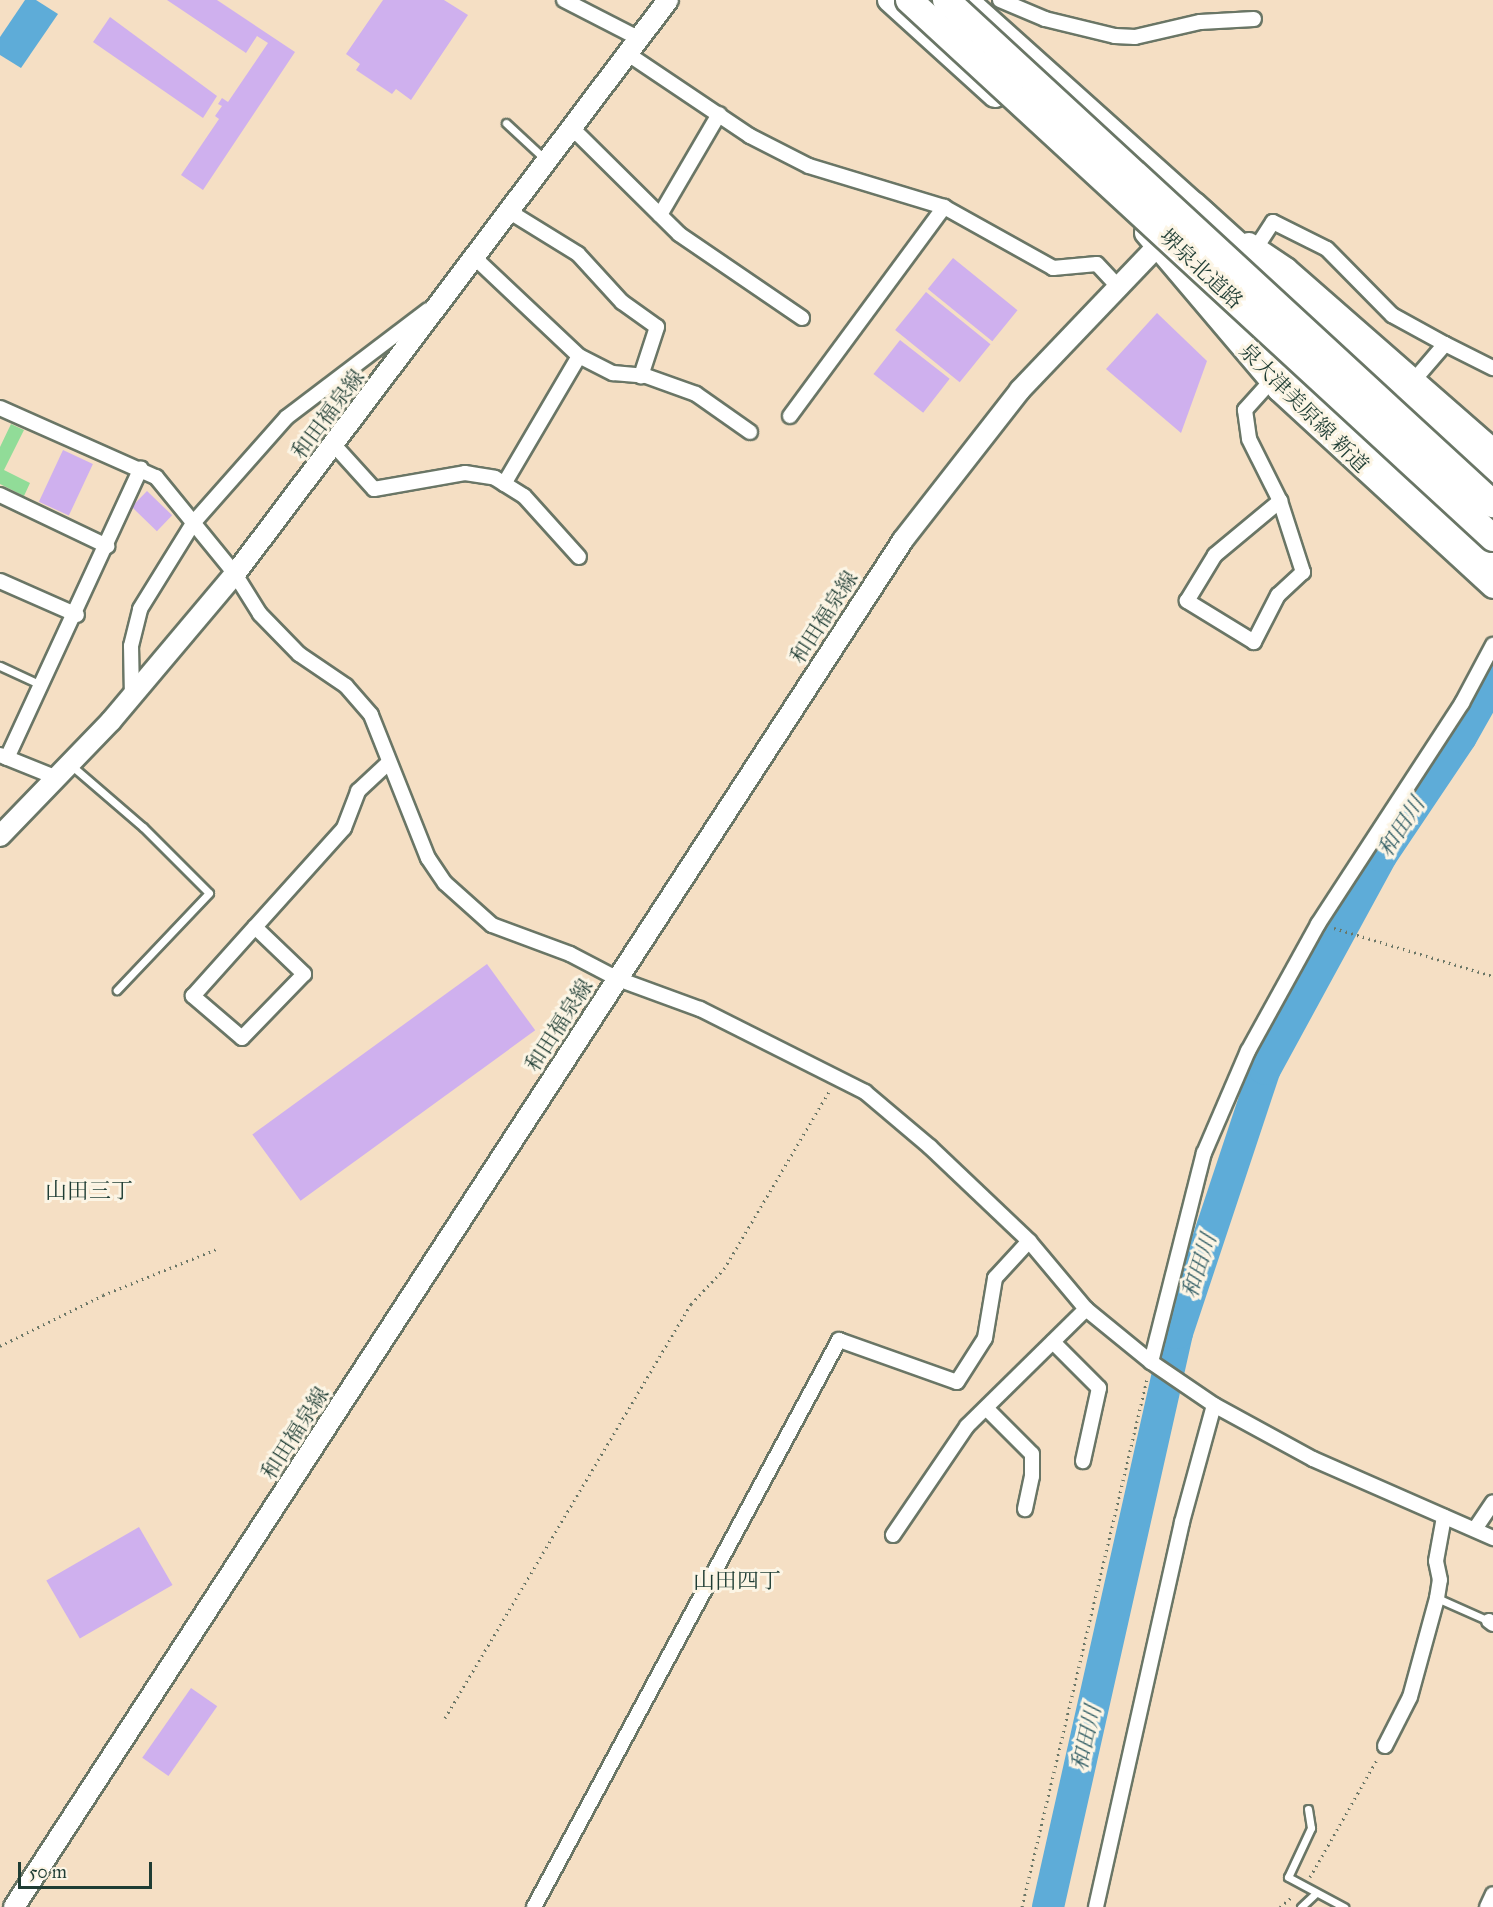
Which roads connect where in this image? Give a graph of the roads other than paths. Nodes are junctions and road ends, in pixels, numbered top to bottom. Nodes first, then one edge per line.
1 (564, 0) edge
2 (668, 0) edge
3 (889, 0) edge
4 (909, 0) edge
5 (946, 0) edge
6 (967, 0) edge
7 (1000, 0) edge
8 (1254, 19) dead end
9 (634, 46) junction
10 (719, 114) junction
11 (506, 123) dead end
12 (573, 129) junction
13 (548, 162) junction
14 (1193, 205) junction
15 (944, 207) junction
16 (510, 212) junction
17 (660, 215) junction
18 (1160, 246) junction
19 (1256, 248) junction
20 (475, 258) junction
21 (1120, 289) junction
22 (447, 296) junction
23 (802, 318) dead end
24 (1446, 344) junction
25 (579, 356) junction
26 (1493, 368) edge
27 (641, 376) junction
28 (1280, 379) junction
29 (1415, 379) junction
30 (2, 412) edge
31 (790, 416) dead end
32 (750, 432) dead end
33 (335, 446) junction
34 (1493, 450) edge
35 (141, 468) junction
36 (1493, 476) edge
37 (504, 484) junction
38 (0, 495) edge
39 (1280, 501) junction
40 (1493, 504) edge
41 (195, 522) junction
42 (1493, 538) edge
43 (107, 546) junction
44 (579, 557) dead end
45 (1493, 563) edge
46 (235, 574) junction
47 (0, 581) edge
48 (1493, 587) edge
49 (76, 615) junction
50 (1493, 645) edge
51 (0, 666) edge
52 (42, 686) junction
53 (132, 697) junction
54 (4, 757) edge
55 (388, 763) junction
56 (64, 771) junction
57 (0, 836) edge
58 (255, 927) junction
59 (618, 979) junction
60 (117, 990) dead end
61 (1029, 1241) junction
62 (1086, 1309) junction
63 (1053, 1342) junction
64 (1156, 1365) junction
65 (1214, 1405) junction
66 (986, 1408) junction
67 (1083, 1461) dead end
68 (1493, 1502) edge
69 (1025, 1509) dead end
70 (1443, 1517) junction
71 (1475, 1529) junction
72 (893, 1535) dead end
73 (1493, 1538) edge
74 (1437, 1598) junction
75 (1491, 1622) edge
76 (1385, 1746) road end
77 (1308, 1809) dead end
78 (1316, 1894) junction
79 (1493, 1894) edge
80 (14, 1907) edge
81 (534, 1907) edge
82 (1096, 1907) edge
83 (1301, 1907) edge
84 (1344, 1907) edge
85 (1487, 1907) edge

1 - 9 street
2 - 9 main road, 和田福泉線
3 - 18 main road
4 - 42 highway, 堺泉北道路, bridge
5 - 40 highway, 堺泉北道路, bridge
6 - 14 main road
7 - 8 street
9 - 10 street
9 - 12 main road, 和田福泉線
10 - 15 street
10 - 17 street
11 - 13 lane
12 - 13 main road, 和田福泉線
12 - 17 street
13 - 16 main road, 和田福泉線
14 - 18 main road, 和田福泉線
14 - 19 main road
14 - 36 highway
15 - 21 street
15 - 31 street
16 - 20 main road, 和田福泉線
16 - 27 street
17 - 23 street
18 - 21 main road, 和田福泉線
18 - 28 highway
19 - 24 street
19 - 29 main road
20 - 22 main road, 和田福泉線
20 - 25 street
21 - 59 main road, 和田福泉線
22 - 33 main road, 和田福泉線
22 - 41 street
24 - 26 street
24 - 29 street
25 - 27 street
25 - 37 street
27 - 32 street
28 - 39 street
28 - 45 highway
28 - 48 main road, 泉大津美原線 新道
29 - 34 main road
30 - 35 street
33 - 37 street
33 - 46 main road, 和田福泉線
35 - 41 street
35 - 43 street
37 - 44 street
38 - 43 street
39 - 39 street
41 - 46 street
41 - 53 street
43 - 49 street
46 - 53 main road, 和田福泉線
46 - 55 street
47 - 49 street
49 - 52 street
50 - 64 street
51 - 52 lane
52 - 54 street
53 - 56 main road, 和田福泉線
54 - 56 street
55 - 58 street
55 - 59 street
56 - 57 main road, 和田福泉線
56 - 60 lane
58 - 58 street
59 - 61 street
59 - 80 main road, 和田福泉線
61 - 62 street
61 - 81 street
62 - 63 street
62 - 64 street
63 - 66 street
63 - 67 street
64 - 65 street
65 - 70 street
65 - 82 street
66 - 69 street
66 - 72 street
68 - 71 street
70 - 71 street
70 - 74 street
71 - 73 street
74 - 75 lane
74 - 76 street
77 - 78 lane
78 - 83 lane
78 - 84 lane
79 - 85 street

